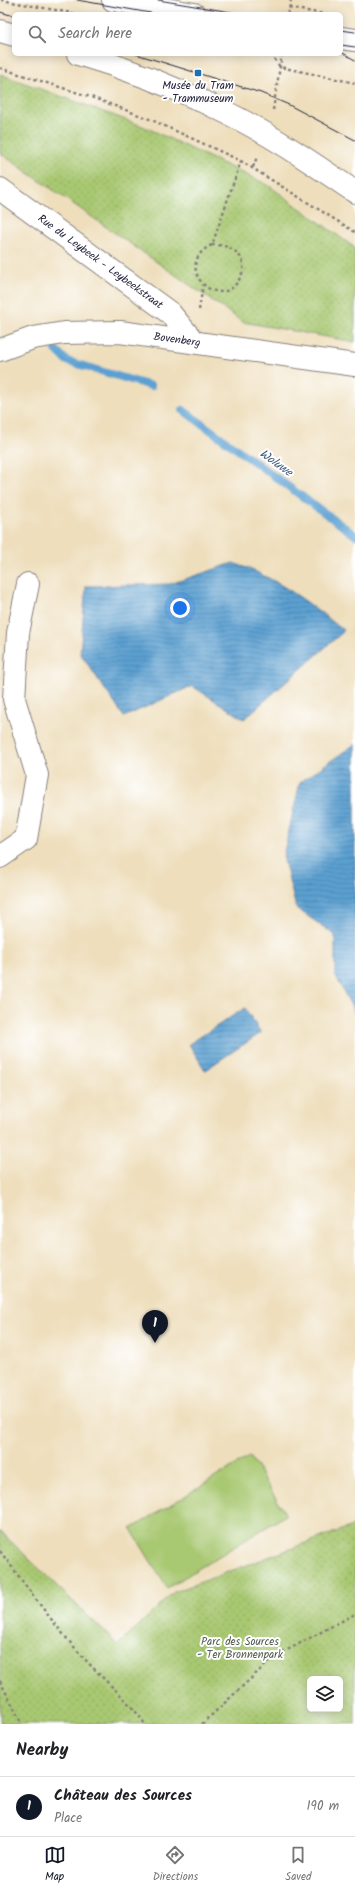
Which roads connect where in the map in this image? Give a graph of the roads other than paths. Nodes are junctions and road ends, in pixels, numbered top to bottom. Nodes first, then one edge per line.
1 (113, 0) edge
2 (182, 12) edge
3 (0, 31) edge
4 (12, 34) edge
5 (343, 38) edge
6 (355, 40) edge
7 (85, 56) edge
8 (0, 189) edge
9 (355, 192) edge
10 (194, 342) junction
11 (0, 350) edge
12 (355, 365) edge
13 (28, 584) dead end
14 (0, 857) edge

1 - 2 main road
3 - 4 main road
5 - 6 main road
7 - 9 main road
8 - 10 main road, Rue du Leybeek - Leybeekstraat
10 - 11 main road, Bovenberg
10 - 12 main road, Bovenberg
13 - 14 main road

